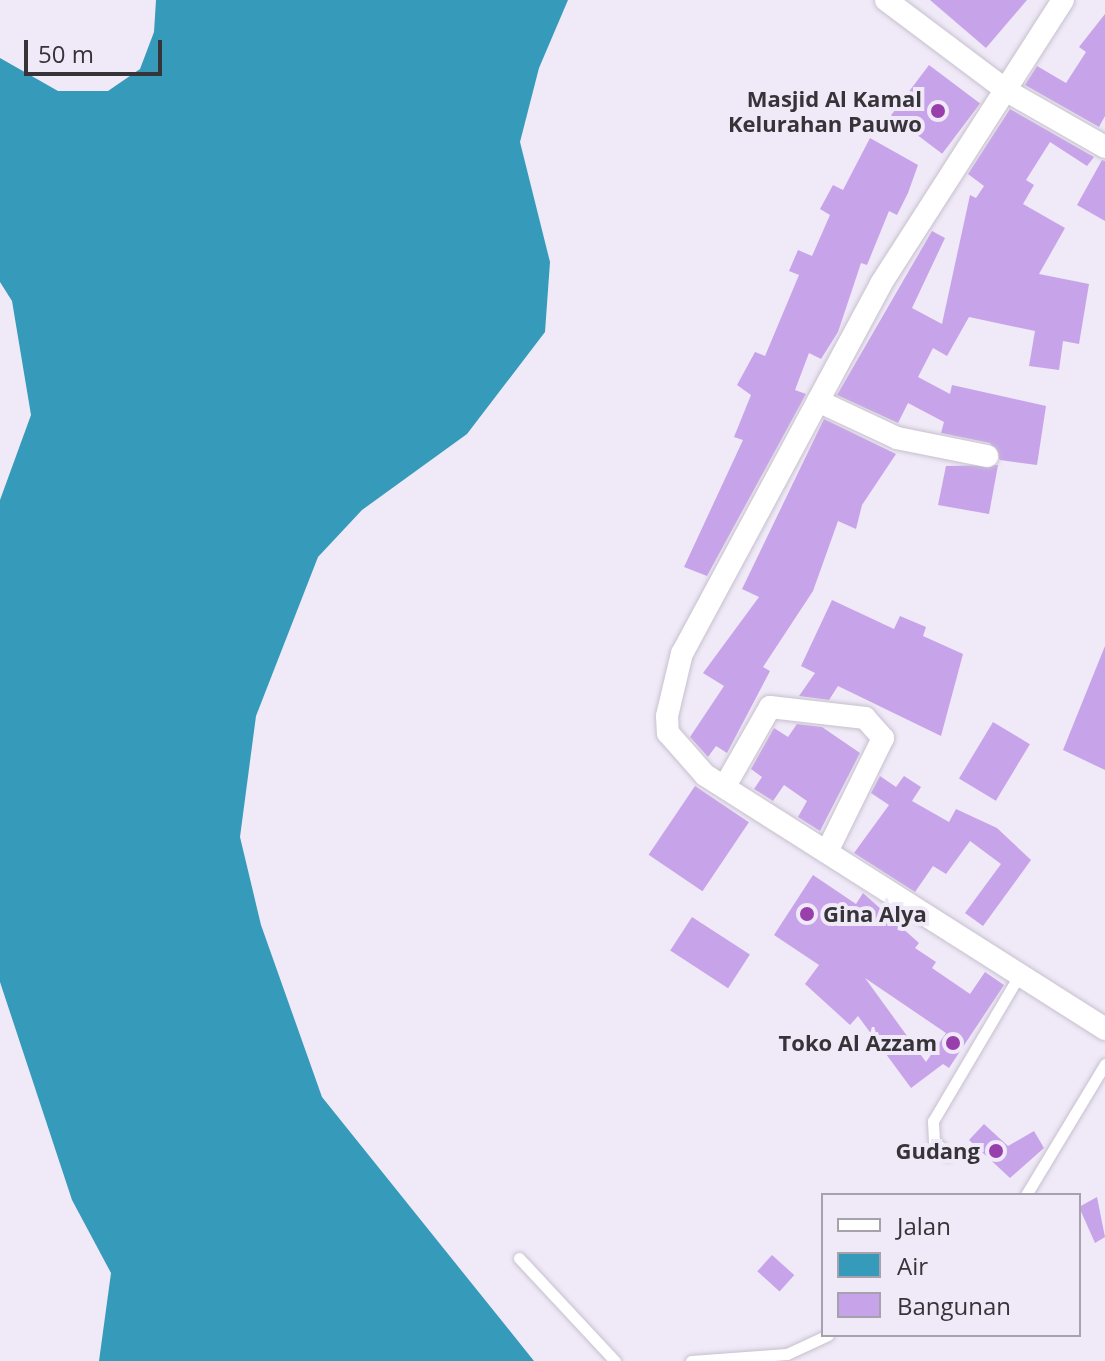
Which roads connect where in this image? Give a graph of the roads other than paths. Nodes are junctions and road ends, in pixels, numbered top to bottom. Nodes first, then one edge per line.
1 (886, 0) edge
2 (1063, 0) edge
3 (1007, 91) junction
4 (1105, 147) edge
5 (818, 401) junction
6 (987, 456) dead end
7 (725, 786) junction
8 (827, 852) junction
9 (1020, 974) junction
10 (1105, 1029) edge
11 (1105, 1064) edge
12 (948, 1155) dead end
13 (1027, 1193) edge
14 (519, 1258) dead end
15 (824, 1337) edge
16 (615, 1361) edge
17 (691, 1361) edge

1 - 3 street
2 - 3 street
3 - 4 street
3 - 5 street
5 - 6 street
5 - 7 street
7 - 8 street
7 - 8 street
8 - 9 street
9 - 10 street
9 - 12 lane
11 - 13 lane
14 - 16 lane
15 - 17 lane

